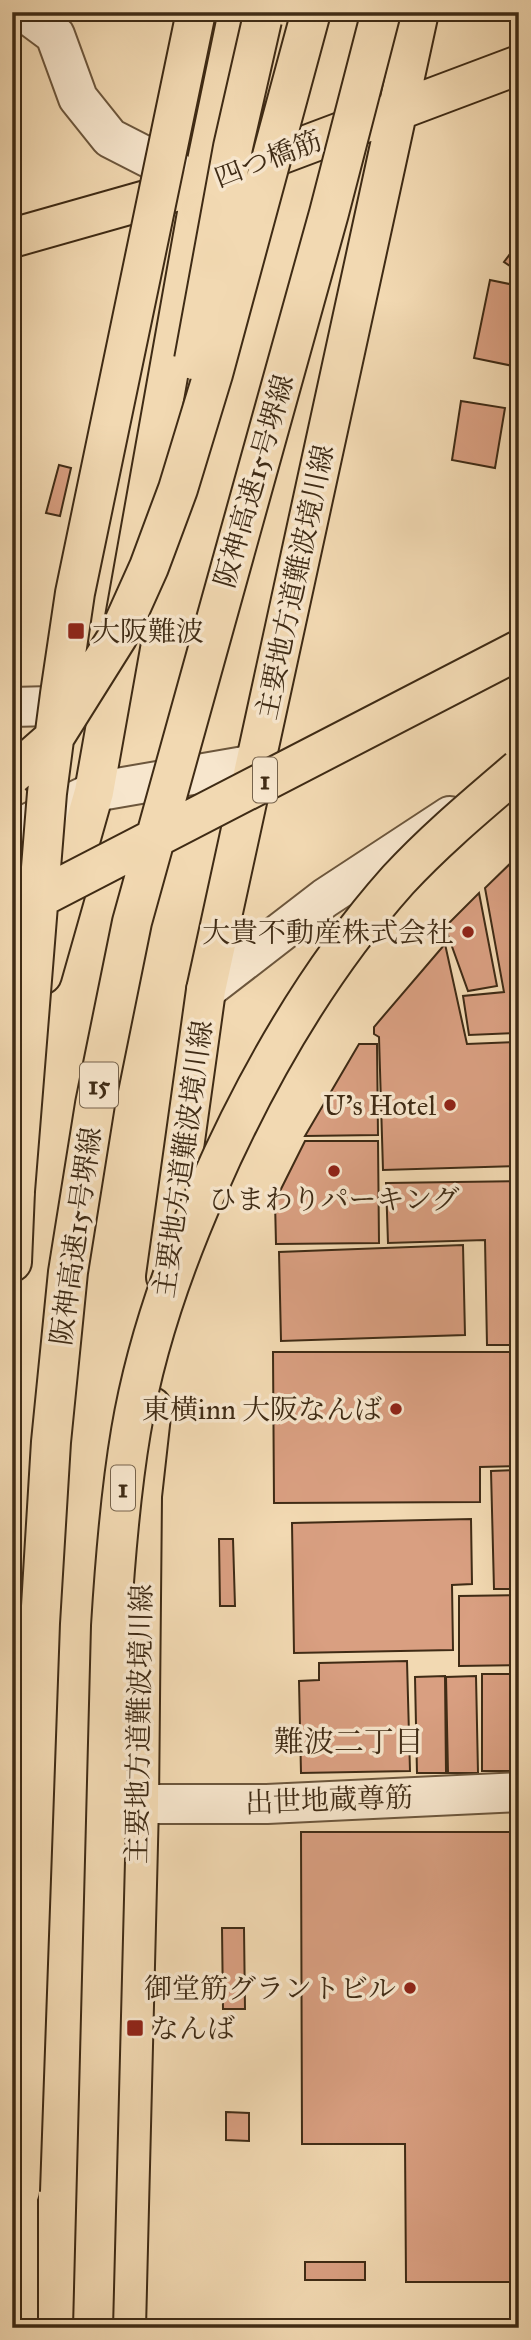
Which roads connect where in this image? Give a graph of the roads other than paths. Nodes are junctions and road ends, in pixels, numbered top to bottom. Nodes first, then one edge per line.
1 (24, 12) edge
2 (196, 12) edge
3 (237, 12) edge
4 (264, 12) edge
5 (310, 12) edge
6 (381, 12) edge
7 (419, 12) edge
8 (519, 65) edge
9 (397, 110) junction
10 (202, 185) junction
11 (12, 238) edge
12 (149, 568) junction
13 (519, 650) edge
14 (111, 704) junction
15 (12, 707) edge
16 (256, 764) junction
17 (519, 770) edge
18 (12, 775) edge
19 (94, 792) junction
20 (12, 831) edge
21 (12, 912) edge
22 (206, 990) junction
23 (12, 1079) edge
24 (12, 1262) edge
25 (519, 1792) edge
26 (139, 1804) junction
27 (12, 1962) edge
28 (20, 2191) junction
29 (18, 2328) edge
30 (93, 2328) edge
31 (126, 2328) edge

1 - 10 street
2 - 24 main road, bridge
3 - 10 main road
4 - 12 main road, bridge
5 - 12 main road, bridge
6 - 28 main road, 阪神高速15号堺線 / 15, bridge
7 - 9 main road, 主要地方道難波境川線
8 - 9 main road, 四つ橋筋
9 - 10 main road, 四つ橋筋
9 - 16 main road, 主要地方道難波境川線
10 - 11 main road, 四つ橋筋
10 - 14 main road
12 - 18 main road, bridge
13 - 21 main road, 1, bridge
14 - 15 street
14 - 19 main road
16 - 19 street
16 - 22 main road, 主要地方道難波境川線
17 - 22 street
17 - 30 main road, 1, bridge
19 - 20 street
19 - 23 main road
22 - 26 main road, 主要地方道難波境川線
25 - 26 street, 出世地蔵尊筋
26 - 31 main road, 主要地方道難波境川線
27 - 28 main road, bridge
28 - 29 main road, 阪神高速15号堺線 / 15

